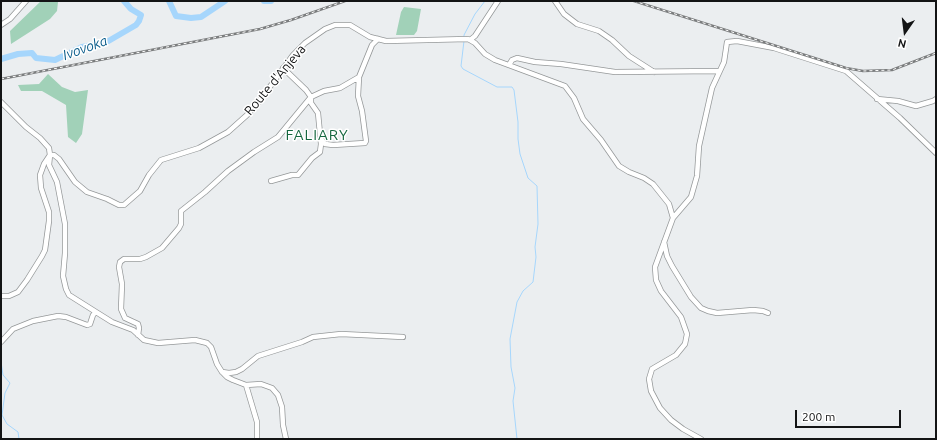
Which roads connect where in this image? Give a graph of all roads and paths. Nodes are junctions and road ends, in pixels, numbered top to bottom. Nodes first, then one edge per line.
1 (25, 1) edge
2 (498, 1) edge
3 (501, 1) edge
4 (555, 1) edge
5 (491, 10) junction
6 (1, 25) edge
7 (478, 31) junction
8 (378, 39) junction
9 (469, 40) junction
10 (478, 46) junction
11 (509, 65) junction
12 (283, 68) junction
13 (719, 71) junction
14 (654, 72) junction
15 (359, 77) junction
16 (311, 97) junction
17 (878, 99) junction
18 (936, 99) edge
19 (1, 102) edge
20 (321, 139) junction
21 (936, 153) edge
22 (50, 155) junction
23 (271, 181) dead end
24 (673, 218) junction
25 (664, 242) junction
26 (1, 296) edge
27 (96, 312) junction
28 (768, 313) dead end
29 (138, 335) junction
30 (403, 337) dead end
31 (1, 342) edge
32 (222, 372) junction
33 (246, 385) junction
34 (257, 439) edge
35 (286, 439) edge
36 (701, 439) edge

1 - 6 street
2 - 5 street
3 - 5 street
4 - 14 street
5 - 7 street
7 - 9 street
7 - 10 street
8 - 9 street, Route d'Anjeva
8 - 12 street, Route d'Anjeva
8 - 15 street
9 - 10 street
10 - 11 street
11 - 14 street
11 - 24 street
12 - 16 street
12 - 22 street, Route d'Anjeva
13 - 14 street
13 - 17 street
13 - 24 street
15 - 16 street
15 - 20 street
16 - 20 street
16 - 29 street
17 - 18 street
17 - 21 street
19 - 22 street
20 - 23 street
22 - 26 street
22 - 27 street
24 - 25 street
25 - 28 street
25 - 36 street
27 - 29 street
27 - 31 street
29 - 32 street
30 - 32 street
32 - 33 street
33 - 34 street
33 - 35 street

